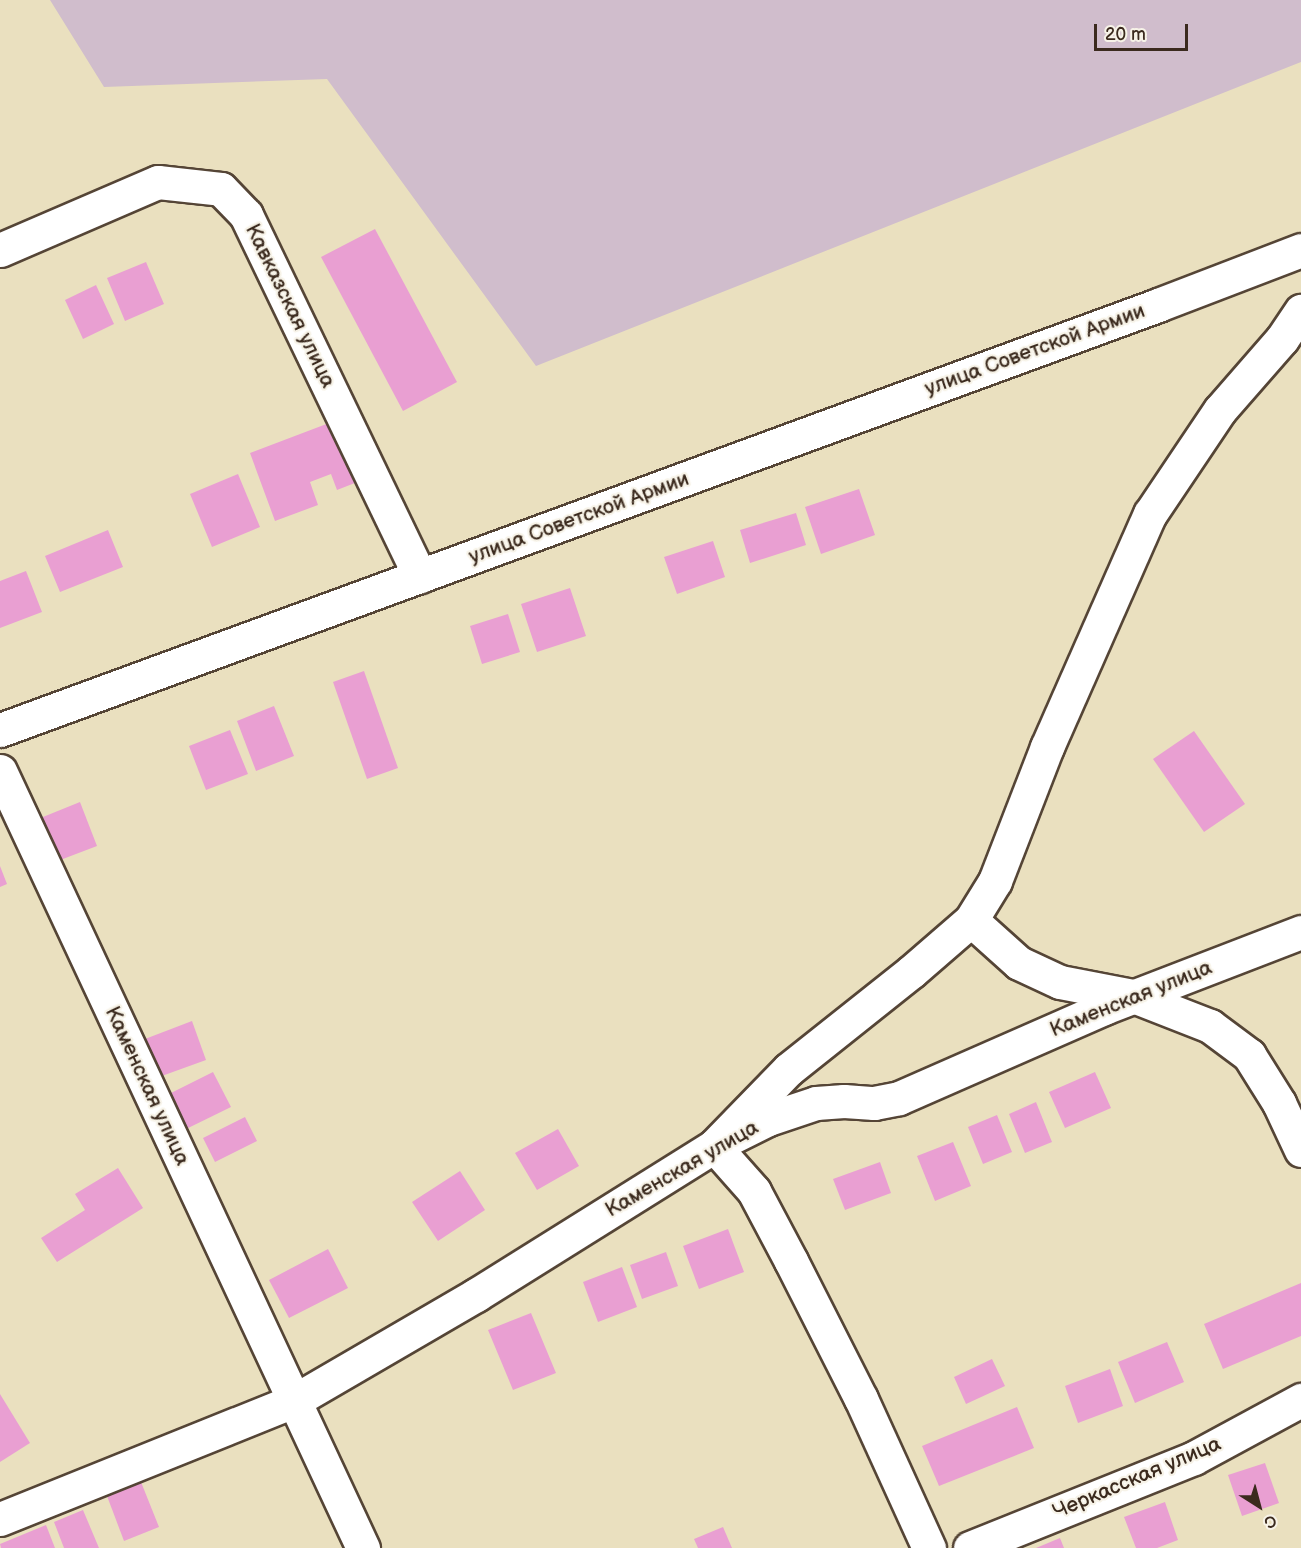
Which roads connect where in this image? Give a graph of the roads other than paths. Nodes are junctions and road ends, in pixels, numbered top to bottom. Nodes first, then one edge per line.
1 (0, 250) edge
2 (1301, 250) edge
3 (1301, 311) edge
4 (420, 576) junction
5 (0, 730) edge
6 (0, 771) edge
7 (971, 920) junction
8 (1301, 932) edge
9 (1133, 996) junction
10 (714, 1146) junction
11 (1301, 1150) edge
12 (1301, 1400) edge
13 (294, 1401) junction
14 (0, 1520) edge
15 (363, 1548) edge
16 (929, 1548) edge
17 (970, 1548) edge

1 - 4 street, Кавказская улица
2 - 4 street, улица Советской Армии
3 - 7 street
4 - 5 street, улица Советской Армии
6 - 13 street, Каменская улица
7 - 9 street
7 - 10 street
8 - 9 street, Каменская улица
9 - 10 street, Каменская улица
9 - 11 street
10 - 13 street, Каменская улица
10 - 16 street
12 - 17 street, Черкасская улица
13 - 14 street, Каменская улица
13 - 15 street, Каменская улица

